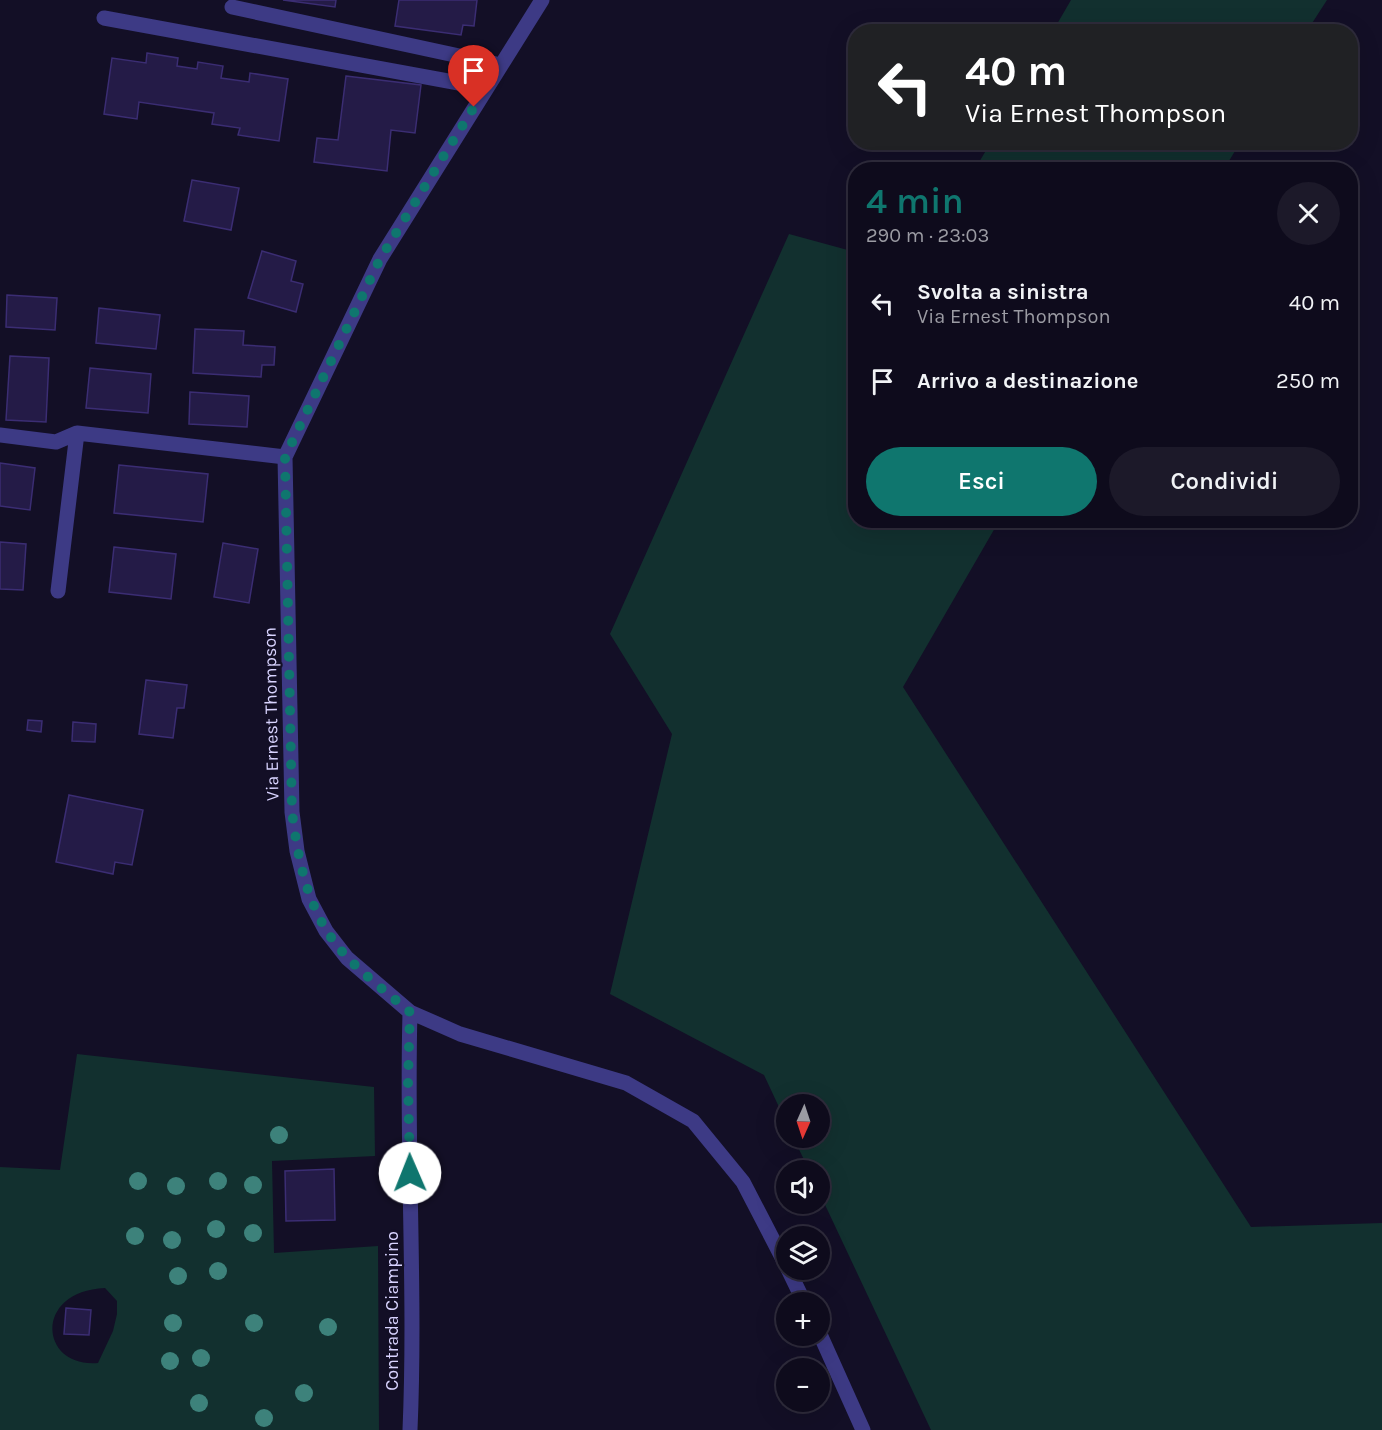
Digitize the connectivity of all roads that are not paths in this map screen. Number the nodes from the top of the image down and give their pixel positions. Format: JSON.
{"nodes":[{"id":1,"x":542,"y":0,"type":"edge"},
{"id":2,"x":232,"y":7,"type":"dead end"},
{"id":3,"x":104,"y":18,"type":"dead end"},
{"id":4,"x":501,"y":65,"type":"junction"},
{"id":5,"x":486,"y":88,"type":"junction"},
{"id":6,"x":77,"y":433,"type":"junction"},
{"id":7,"x":0,"y":435,"type":"edge"},
{"id":8,"x":285,"y":457,"type":"junction"},
{"id":9,"x":57,"y":591,"type":"dead end"},
{"id":10,"x":410,"y":1012,"type":"junction"},
{"id":11,"x":776,"y":1246,"type":"edge"},
{"id":12,"x":825,"y":1346,"type":"edge"},
{"id":13,"x":410,"y":1430,"type":"edge"},
{"id":14,"x":863,"y":1430,"type":"edge"}],
"edges":[{"from":1,"to":4,"type":"street","name":"Via Ernest Thompson"},
{"from":2,"to":4,"type":"street"},
{"from":3,"to":5,"type":"street"},
{"from":4,"to":5,"type":"street","name":"Via Ernest Thompson"},
{"from":5,"to":8,"type":"street","name":"Via Ernest Thompson"},
{"from":6,"to":7,"type":"street"},
{"from":6,"to":8,"type":"street"},
{"from":6,"to":9,"type":"street"},
{"from":8,"to":10,"type":"street","name":"Via Ernest Thompson"},
{"from":10,"to":11,"type":"street","name":"Via Ernest Thompson"},
{"from":10,"to":13,"type":"street","name":"Contrada Ciampino"},
{"from":12,"to":14,"type":"street"}]}
